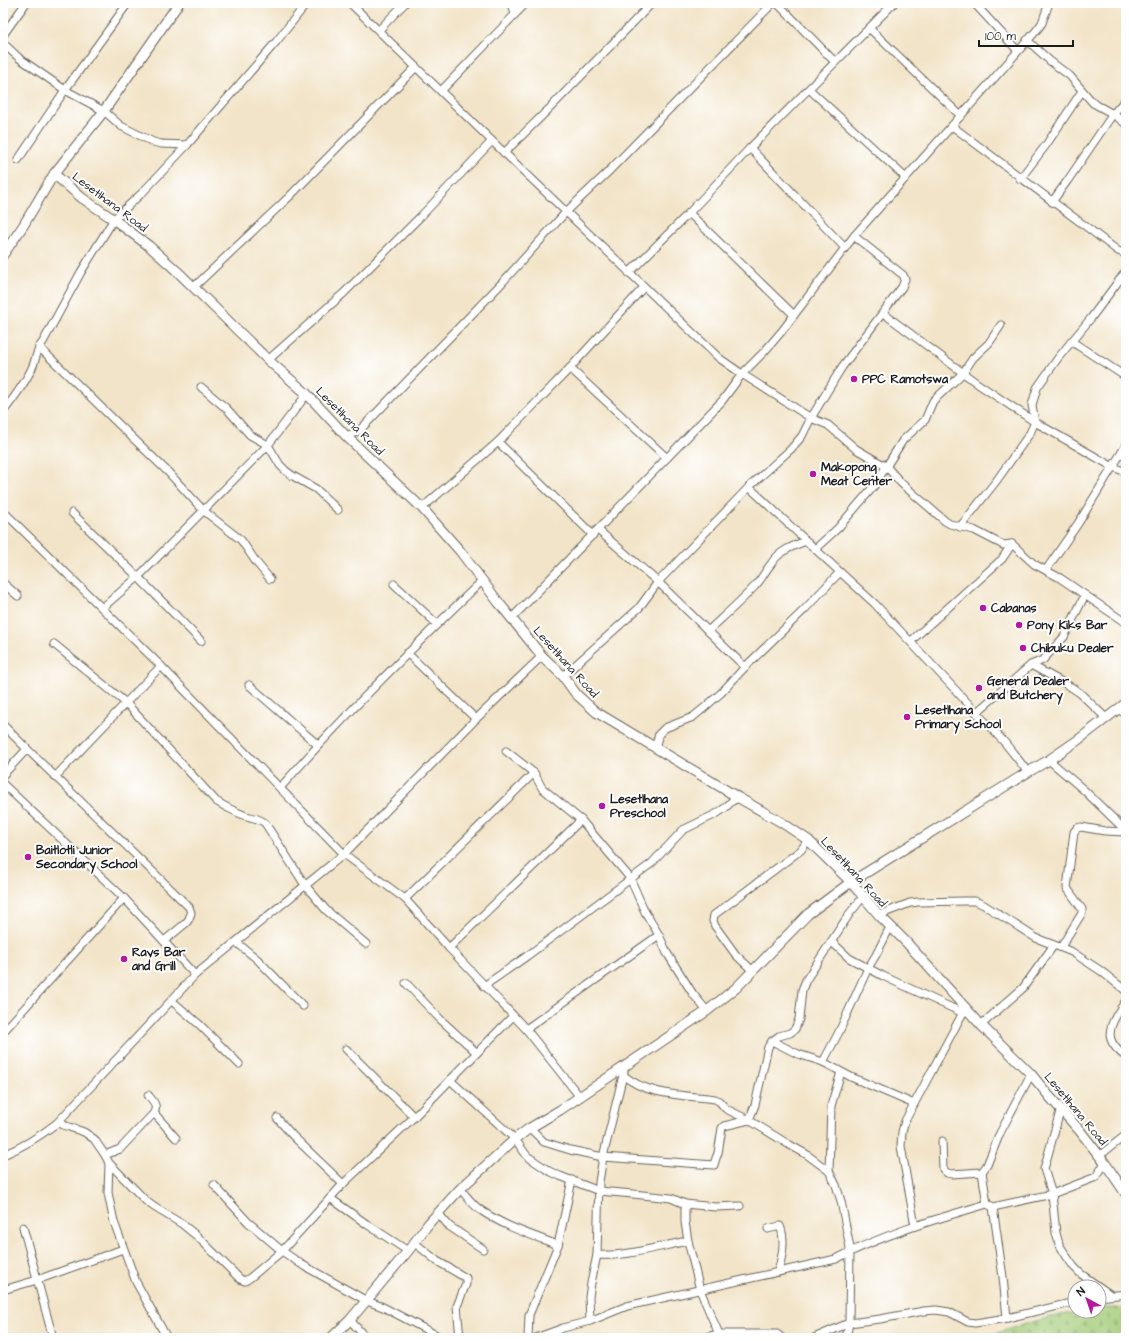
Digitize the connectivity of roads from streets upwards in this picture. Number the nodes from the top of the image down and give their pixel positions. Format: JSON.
{"nodes":[{"id":1,"x":26,"y":3,"type":"edge"},
{"id":2,"x":128,"y":3,"type":"edge"},
{"id":3,"x":179,"y":3,"type":"edge"},
{"id":4,"x":307,"y":3,"type":"edge"},
{"id":5,"x":350,"y":3,"type":"edge"},
{"id":6,"x":405,"y":3,"type":"edge"},
{"id":7,"x":512,"y":3,"type":"edge"},
{"id":8,"x":526,"y":3,"type":"edge"},
{"id":9,"x":652,"y":3,"type":"edge"},
{"id":10,"x":773,"y":3,"type":"edge"},
{"id":11,"x":777,"y":3,"type":"edge"},
{"id":12,"x":894,"y":3,"type":"edge"},
{"id":13,"x":974,"y":3,"type":"edge"},
{"id":14,"x":1049,"y":3,"type":"edge"},
{"id":15,"x":515,"y":14,"type":"junction"},
{"id":16,"x":870,"y":28,"type":"junction"},
{"id":17,"x":379,"y":30,"type":"junction"},
{"id":18,"x":3,"y":35,"type":"edge"},
{"id":19,"x":1028,"y":40,"type":"junction"},
{"id":20,"x":3,"y":43,"type":"edge"},
{"id":21,"x":1018,"y":50,"type":"junction"},
{"id":22,"x":835,"y":62,"type":"junction"},
{"id":23,"x":416,"y":67,"type":"junction"},
{"id":24,"x":809,"y":88,"type":"junction"},
{"id":25,"x":65,"y":90,"type":"junction"},
{"id":26,"x":441,"y":91,"type":"junction"},
{"id":27,"x":1082,"y":91,"type":"junction"},
{"id":28,"x":1126,"y":99,"type":"edge"},
{"id":29,"x":104,"y":111,"type":"junction"},
{"id":30,"x":1113,"y":114,"type":"junction"},
{"id":31,"x":961,"y":116,"type":"junction"},
{"id":32,"x":1126,"y":124,"type":"edge"},
{"id":33,"x":952,"y":126,"type":"junction"},
{"id":34,"x":492,"y":141,"type":"junction"},
{"id":35,"x":187,"y":145,"type":"junction"},
{"id":36,"x":750,"y":148,"type":"junction"},
{"id":37,"x":504,"y":153,"type":"junction"},
{"id":38,"x":18,"y":160,"type":"dead end"},
{"id":39,"x":54,"y":174,"type":"junction"},
{"id":40,"x":906,"y":178,"type":"junction"},
{"id":41,"x":1020,"y":179,"type":"junction"},
{"id":42,"x":1052,"y":202,"type":"junction"},
{"id":43,"x":566,"y":212,"type":"junction"},
{"id":44,"x":689,"y":213,"type":"junction"},
{"id":45,"x":114,"y":219,"type":"junction"},
{"id":46,"x":854,"y":236,"type":"junction"},
{"id":47,"x":845,"y":248,"type":"junction"},
{"id":48,"x":1126,"y":254,"type":"edge"},
{"id":49,"x":3,"y":255,"type":"edge"},
{"id":50,"x":1126,"y":271,"type":"edge"},
{"id":51,"x":629,"y":273,"type":"junction"},
{"id":52,"x":194,"y":287,"type":"junction"},
{"id":53,"x":644,"y":287,"type":"junction"},
{"id":54,"x":883,"y":313,"type":"junction"},
{"id":55,"x":794,"y":315,"type":"junction"},
{"id":56,"x":1001,"y":325,"type":"dead end"},
{"id":57,"x":1071,"y":342,"type":"junction"},
{"id":58,"x":39,"y":347,"type":"junction"},
{"id":59,"x":268,"y":360,"type":"junction"},
{"id":60,"x":570,"y":368,"type":"junction"},
{"id":61,"x":963,"y":373,"type":"junction"},
{"id":62,"x":742,"y":374,"type":"junction"},
{"id":63,"x":1126,"y":377,"type":"edge"},
{"id":64,"x":201,"y":387,"type":"dead end"},
{"id":65,"x":307,"y":394,"type":"junction"},
{"id":66,"x":4,"y":410,"type":"edge"},
{"id":67,"x":811,"y":418,"type":"junction"},
{"id":68,"x":1035,"y":422,"type":"junction"},
{"id":69,"x":346,"y":436,"type":"junction"},
{"id":70,"x":498,"y":442,"type":"junction"},
{"id":71,"x":1126,"y":445,"type":"edge"},
{"id":72,"x":268,"y":446,"type":"junction"},
{"id":73,"x":667,"y":458,"type":"junction"},
{"id":74,"x":887,"y":467,"type":"junction"},
{"id":75,"x":1113,"y":467,"type":"junction"},
{"id":76,"x":1126,"y":472,"type":"edge"},
{"id":77,"x":749,"y":487,"type":"junction"},
{"id":78,"x":422,"y":508,"type":"junction"},
{"id":79,"x":338,"y":510,"type":"dead end"},
{"id":80,"x":3,"y":511,"type":"edge"},
{"id":81,"x":204,"y":511,"type":"junction"},
{"id":82,"x":72,"y":513,"type":"dead end"},
{"id":83,"x":960,"y":527,"type":"junction"},
{"id":84,"x":596,"y":533,"type":"junction"},
{"id":85,"x":806,"y":541,"type":"junction"},
{"id":86,"x":1012,"y":544,"type":"junction"},
{"id":87,"x":815,"y":549,"type":"junction"},
{"id":88,"x":1046,"y":570,"type":"junction"},
{"id":89,"x":840,"y":572,"type":"junction"},
{"id":90,"x":138,"y":577,"type":"junction"},
{"id":91,"x":270,"y":579,"type":"dead end"},
{"id":92,"x":483,"y":580,"type":"junction"},
{"id":93,"x":658,"y":582,"type":"junction"},
{"id":94,"x":3,"y":583,"type":"edge"},
{"id":95,"x":394,"y":584,"type":"dead end"},
{"id":96,"x":1085,"y":595,"type":"junction"},
{"id":97,"x":18,"y":596,"type":"dead end"},
{"id":98,"x":102,"y":608,"type":"junction"},
{"id":99,"x":512,"y":618,"type":"junction"},
{"id":100,"x":1126,"y":623,"type":"edge"},
{"id":101,"x":438,"y":624,"type":"junction"},
{"id":102,"x":708,"y":631,"type":"junction"},
{"id":103,"x":201,"y":641,"type":"dead end"},
{"id":104,"x":911,"y":641,"type":"junction"},
{"id":105,"x":54,"y":644,"type":"dead end"},
{"id":106,"x":407,"y":653,"type":"junction"},
{"id":107,"x":542,"y":656,"type":"junction"},
{"id":108,"x":1031,"y":665,"type":"junction"},
{"id":109,"x":161,"y":666,"type":"junction"},
{"id":110,"x":745,"y":667,"type":"junction"},
{"id":111,"x":563,"y":676,"type":"junction"},
{"id":112,"x":249,"y":685,"type":"dead end"},
{"id":113,"x":126,"y":703,"type":"junction"},
{"id":114,"x":1126,"y":703,"type":"edge"},
{"id":115,"x":1118,"y":709,"type":"junction"},
{"id":116,"x":977,"y":712,"type":"junction"},
{"id":117,"x":1126,"y":714,"type":"edge"},
{"id":118,"x":476,"y":719,"type":"junction"},
{"id":119,"x":1107,"y":719,"type":"junction"},
{"id":120,"x":3,"y":725,"type":"edge"},
{"id":121,"x":318,"y":745,"type":"junction"},
{"id":122,"x":655,"y":748,"type":"junction"},
{"id":123,"x":27,"y":749,"type":"junction"},
{"id":124,"x":506,"y":751,"type":"dead end"},
{"id":125,"x":1049,"y":760,"type":"junction"},
{"id":126,"x":1028,"y":772,"type":"junction"},
{"id":127,"x":534,"y":773,"type":"junction"},
{"id":128,"x":3,"y":775,"type":"edge"},
{"id":129,"x":56,"y":776,"type":"junction"},
{"id":130,"x":3,"y":784,"type":"edge"},
{"id":131,"x":280,"y":788,"type":"junction"},
{"id":132,"x":739,"y":798,"type":"junction"},
{"id":133,"x":581,"y":820,"type":"junction"},
{"id":134,"x":1126,"y":831,"type":"edge"},
{"id":135,"x":808,"y":840,"type":"junction"},
{"id":136,"x":344,"y":854,"type":"junction"},
{"id":137,"x":630,"y":878,"type":"junction"},
{"id":138,"x":851,"y":882,"type":"junction"},
{"id":139,"x":305,"y":885,"type":"junction"},
{"id":140,"x":863,"y":897,"type":"junction"},
{"id":141,"x":124,"y":898,"type":"junction"},
{"id":142,"x":406,"y":899,"type":"junction"},
{"id":143,"x":878,"y":915,"type":"junction"},
{"id":144,"x":890,"y":927,"type":"junction"},
{"id":145,"x":659,"y":935,"type":"junction"},
{"id":146,"x":164,"y":941,"type":"junction"},
{"id":147,"x":236,"y":942,"type":"junction"},
{"id":148,"x":832,"y":942,"type":"junction"},
{"id":149,"x":366,"y":944,"type":"dead end"},
{"id":150,"x":1057,"y":946,"type":"junction"},
{"id":151,"x":449,"y":948,"type":"junction"},
{"id":152,"x":868,"y":968,"type":"junction"},
{"id":153,"x":753,"y":971,"type":"junction"},
{"id":154,"x":195,"y":975,"type":"junction"},
{"id":155,"x":406,"y":983,"type":"dead end"},
{"id":156,"x":484,"y":986,"type":"junction"},
{"id":157,"x":1126,"y":991,"type":"edge"},
{"id":158,"x":1126,"y":1000,"type":"edge"},
{"id":159,"x":172,"y":1001,"type":"junction"},
{"id":160,"x":303,"y":1006,"type":"dead end"},
{"id":161,"x":965,"y":1010,"type":"junction"},
{"id":162,"x":708,"y":1011,"type":"junction"},
{"id":163,"x":513,"y":1016,"type":"junction"},
{"id":164,"x":981,"y":1025,"type":"junction"},
{"id":165,"x":526,"y":1029,"type":"junction"},
{"id":166,"x":3,"y":1032,"type":"edge"},
{"id":167,"x":772,"y":1041,"type":"junction"},
{"id":168,"x":346,"y":1048,"type":"dead end"},
{"id":169,"x":476,"y":1052,"type":"junction"},
{"id":170,"x":1126,"y":1057,"type":"edge"},
{"id":171,"x":822,"y":1062,"type":"junction"},
{"id":172,"x":239,"y":1064,"type":"dead end"},
{"id":173,"x":626,"y":1065,"type":"junction"},
{"id":174,"x":841,"y":1072,"type":"junction"},
{"id":175,"x":1031,"y":1074,"type":"junction"},
{"id":176,"x":623,"y":1075,"type":"junction"},
{"id":177,"x":450,"y":1080,"type":"junction"},
{"id":178,"x":148,"y":1095,"type":"dead end"},
{"id":179,"x":580,"y":1097,"type":"junction"},
{"id":180,"x":914,"y":1104,"type":"junction"},
{"id":181,"x":1061,"y":1108,"type":"junction"},
{"id":182,"x":154,"y":1113,"type":"junction"},
{"id":183,"x":414,"y":1117,"type":"junction"},
{"id":184,"x":277,"y":1118,"type":"dead end"},
{"id":185,"x":749,"y":1120,"type":"junction"},
{"id":186,"x":57,"y":1123,"type":"junction"},
{"id":187,"x":530,"y":1128,"type":"junction"},
{"id":188,"x":1126,"y":1135,"type":"edge"},
{"id":189,"x":176,"y":1138,"type":"dead end"},
{"id":190,"x":515,"y":1140,"type":"junction"},
{"id":191,"x":942,"y":1141,"type":"dead end"},
{"id":192,"x":3,"y":1155,"type":"edge"},
{"id":193,"x":106,"y":1155,"type":"junction"},
{"id":194,"x":603,"y":1157,"type":"junction"},
{"id":195,"x":1102,"y":1159,"type":"junction"},
{"id":196,"x":109,"y":1163,"type":"junction"},
{"id":197,"x":829,"y":1171,"type":"junction"},
{"id":198,"x":982,"y":1172,"type":"junction"},
{"id":199,"x":572,"y":1180,"type":"junction"},
{"id":200,"x":343,"y":1184,"type":"junction"},
{"id":201,"x":214,"y":1185,"type":"dead end"},
{"id":202,"x":460,"y":1189,"type":"junction"},
{"id":203,"x":599,"y":1191,"type":"junction"},
{"id":204,"x":1052,"y":1194,"type":"junction"},
{"id":205,"x":1126,"y":1194,"type":"edge"},
{"id":206,"x":330,"y":1198,"type":"junction"},
{"id":207,"x":685,"y":1204,"type":"junction"},
{"id":208,"x":740,"y":1206,"type":"dead end"},
{"id":209,"x":990,"y":1206,"type":"junction"},
{"id":210,"x":438,"y":1213,"type":"junction"},
{"id":211,"x":915,"y":1226,"type":"junction"},
{"id":212,"x":23,"y":1227,"type":"dead end"},
{"id":213,"x":768,"y":1229,"type":"dead end"},
{"id":214,"x":688,"y":1241,"type":"junction"},
{"id":215,"x":415,"y":1243,"type":"junction"},
{"id":216,"x":558,"y":1245,"type":"junction"},
{"id":217,"x":123,"y":1249,"type":"junction"},
{"id":218,"x":483,"y":1249,"type":"dead end"},
{"id":219,"x":282,"y":1251,"type":"junction"},
{"id":220,"x":408,"y":1251,"type":"junction"},
{"id":221,"x":849,"y":1252,"type":"junction"},
{"id":222,"x":597,"y":1255,"type":"junction"},
{"id":223,"x":778,"y":1272,"type":"junction"},
{"id":224,"x":37,"y":1280,"type":"junction"},
{"id":225,"x":3,"y":1290,"type":"edge"},
{"id":226,"x":700,"y":1290,"type":"junction"},
{"id":227,"x":1126,"y":1294,"type":"edge"},
{"id":228,"x":1111,"y":1295,"type":"junction"},
{"id":229,"x":1107,"y":1296,"type":"edge"},
{"id":230,"x":367,"y":1301,"type":"junction"},
{"id":231,"x":1067,"y":1304,"type":"edge"},
{"id":232,"x":1006,"y":1318,"type":"junction"},
{"id":233,"x":350,"y":1320,"type":"junction"},
{"id":234,"x":590,"y":1321,"type":"junction"},
{"id":235,"x":849,"y":1323,"type":"junction"},
{"id":236,"x":719,"y":1334,"type":"junction"},
{"id":237,"x":53,"y":1338,"type":"edge"},
{"id":238,"x":167,"y":1338,"type":"edge"},
{"id":239,"x":330,"y":1338,"type":"edge"},
{"id":240,"x":366,"y":1338,"type":"edge"},
{"id":241,"x":442,"y":1338,"type":"edge"},
{"id":242,"x":460,"y":1338,"type":"edge"},
{"id":243,"x":528,"y":1338,"type":"edge"},
{"id":244,"x":536,"y":1338,"type":"edge"},
{"id":245,"x":702,"y":1338,"type":"edge"},
{"id":246,"x":782,"y":1338,"type":"edge"},
{"id":247,"x":814,"y":1338,"type":"edge"},
{"id":248,"x":846,"y":1338,"type":"edge"}],
"edges":[{"from":1,"to":18,"type":"street"},
{"from":2,"to":25,"type":"street"},
{"from":3,"to":29,"type":"street"},
{"from":4,"to":35,"type":"street"},
{"from":5,"to":17,"type":"street"},
{"from":6,"to":17,"type":"street"},
{"from":7,"to":15,"type":"street"},
{"from":8,"to":15,"type":"street"},
{"from":9,"to":37,"type":"street"},
{"from":10,"to":43,"type":"street"},
{"from":11,"to":22,"type":"street"},
{"from":12,"to":16,"type":"street"},
{"from":13,"to":21,"type":"street"},
{"from":14,"to":19,"type":"street"},
{"from":15,"to":26,"type":"street"},
{"from":16,"to":22,"type":"street"},
{"from":16,"to":31,"type":"street"},
{"from":17,"to":23,"type":"street"},
{"from":19,"to":21,"type":"street"},
{"from":19,"to":27,"type":"street"},
{"from":20,"to":25,"type":"street"},
{"from":21,"to":31,"type":"street"},
{"from":22,"to":24,"type":"street"},
{"from":23,"to":26,"type":"street"},
{"from":23,"to":52,"type":"street"},
{"from":24,"to":36,"type":"street"},
{"from":24,"to":40,"type":"street"},
{"from":25,"to":29,"type":"street"},
{"from":25,"to":38,"type":"street"},
{"from":26,"to":34,"type":"street"},
{"from":27,"to":30,"type":"street"},
{"from":27,"to":41,"type":"street"},
{"from":28,"to":30,"type":"street"},
{"from":29,"to":35,"type":"street"},
{"from":29,"to":39,"type":"street"},
{"from":30,"to":32,"type":"street"},
{"from":30,"to":42,"type":"street"},
{"from":31,"to":33,"type":"street"},
{"from":33,"to":40,"type":"street"},
{"from":33,"to":41,"type":"street"},
{"from":34,"to":37,"type":"street"},
{"from":34,"to":59,"type":"street"},
{"from":35,"to":45,"type":"street"},
{"from":36,"to":44,"type":"street"},
{"from":36,"to":47,"type":"street"},
{"from":37,"to":43,"type":"street"},
{"from":39,"to":45,"type":"street","name":"Lesetlhana Road"},
{"from":39,"to":49,"type":"street"},
{"from":40,"to":46,"type":"street"},
{"from":41,"to":42,"type":"street"},
{"from":42,"to":48,"type":"street"},
{"from":43,"to":51,"type":"street"},
{"from":43,"to":69,"type":"street"},
{"from":44,"to":51,"type":"street"},
{"from":44,"to":55,"type":"street"},
{"from":45,"to":52,"type":"street","name":"Lesetlhana Road"},
{"from":45,"to":58,"type":"street"},
{"from":46,"to":47,"type":"street"},
{"from":46,"to":54,"type":"street"},
{"from":47,"to":55,"type":"street"},
{"from":50,"to":57,"type":"street"},
{"from":51,"to":53,"type":"street"},
{"from":52,"to":59,"type":"street","name":"Lesetlhana Road"},
{"from":53,"to":60,"type":"street"},
{"from":53,"to":62,"type":"street"},
{"from":54,"to":61,"type":"street"},
{"from":54,"to":67,"type":"street"},
{"from":55,"to":62,"type":"street"},
{"from":56,"to":61,"type":"street"},
{"from":57,"to":63,"type":"street"},
{"from":57,"to":68,"type":"street"},
{"from":58,"to":66,"type":"street"},
{"from":58,"to":81,"type":"street"},
{"from":59,"to":65,"type":"street","name":"Lesetlhana Road"},
{"from":60,"to":70,"type":"street"},
{"from":60,"to":73,"type":"street"},
{"from":61,"to":68,"type":"street"},
{"from":61,"to":74,"type":"street"},
{"from":62,"to":67,"type":"street"},
{"from":62,"to":73,"type":"street"},
{"from":64,"to":72,"type":"street"},
{"from":65,"to":69,"type":"street","name":"Lesetlhana Road"},
{"from":65,"to":72,"type":"street"},
{"from":67,"to":74,"type":"street"},
{"from":67,"to":77,"type":"street"},
{"from":68,"to":75,"type":"street"},
{"from":68,"to":83,"type":"street"},
{"from":69,"to":78,"type":"street","name":"Lesetlhana Road"},
{"from":70,"to":78,"type":"street"},
{"from":70,"to":84,"type":"street"},
{"from":71,"to":75,"type":"street"},
{"from":72,"to":79,"type":"street"},
{"from":72,"to":81,"type":"street"},
{"from":73,"to":84,"type":"street"},
{"from":74,"to":83,"type":"street"},
{"from":74,"to":87,"type":"street"},
{"from":75,"to":76,"type":"street"},
{"from":75,"to":88,"type":"street"},
{"from":77,"to":85,"type":"street"},
{"from":77,"to":93,"type":"street"},
{"from":78,"to":92,"type":"street","name":"Lesetlhana Road"},
{"from":80,"to":98,"type":"street"},
{"from":81,"to":90,"type":"street"},
{"from":81,"to":91,"type":"street"},
{"from":82,"to":90,"type":"street"},
{"from":83,"to":86,"type":"street"},
{"from":84,"to":93,"type":"street"},
{"from":84,"to":99,"type":"street"},
{"from":85,"to":87,"type":"street"},
{"from":85,"to":102,"type":"street"},
{"from":86,"to":88,"type":"street"},
{"from":86,"to":104,"type":"street"},
{"from":87,"to":89,"type":"street"},
{"from":88,"to":96,"type":"street"},
{"from":89,"to":104,"type":"street"},
{"from":89,"to":110,"type":"street"},
{"from":90,"to":98,"type":"street"},
{"from":90,"to":103,"type":"street"},
{"from":92,"to":99,"type":"street","name":"Lesetlhana Road"},
{"from":92,"to":101,"type":"street"},
{"from":93,"to":102,"type":"street"},
{"from":93,"to":111,"type":"street"},
{"from":94,"to":97,"type":"street"},
{"from":95,"to":101,"type":"street"},
{"from":96,"to":100,"type":"street"},
{"from":96,"to":108,"type":"street"},
{"from":98,"to":109,"type":"street"},
{"from":99,"to":107,"type":"street","name":"Lesetlhana Road"},
{"from":101,"to":106,"type":"street"},
{"from":102,"to":110,"type":"street"},
{"from":104,"to":116,"type":"street"},
{"from":105,"to":113,"type":"street"},
{"from":106,"to":118,"type":"street"},
{"from":106,"to":121,"type":"street"},
{"from":107,"to":111,"type":"street","name":"Lesetlhana Road"},
{"from":107,"to":118,"type":"street"},
{"from":108,"to":116,"type":"street"},
{"from":108,"to":119,"type":"street"},
{"from":109,"to":113,"type":"street"},
{"from":109,"to":131,"type":"street"},
{"from":110,"to":122,"type":"street"},
{"from":111,"to":122,"type":"street","name":"Lesetlhana Road"},
{"from":112,"to":121,"type":"street"},
{"from":113,"to":129,"type":"street"},
{"from":113,"to":139,"type":"street"},
{"from":114,"to":115,"type":"street"},
{"from":115,"to":117,"type":"street"},
{"from":115,"to":119,"type":"street"},
{"from":116,"to":126,"type":"street"},
{"from":118,"to":136,"type":"street"},
{"from":119,"to":125,"type":"street"},
{"from":120,"to":123,"type":"street"},
{"from":121,"to":131,"type":"street"},
{"from":122,"to":132,"type":"street","name":"Lesetlhana Road"},
{"from":123,"to":128,"type":"street"},
{"from":123,"to":129,"type":"street"},
{"from":124,"to":127,"type":"street"},
{"from":125,"to":126,"type":"street"},
{"from":125,"to":134,"type":"street"},
{"from":126,"to":138,"type":"street"},
{"from":127,"to":133,"type":"street"},
{"from":127,"to":142,"type":"street"},
{"from":129,"to":146,"type":"street"},
{"from":130,"to":141,"type":"street"},
{"from":131,"to":136,"type":"street"},
{"from":132,"to":135,"type":"street","name":"Lesetlhana Road"},
{"from":132,"to":137,"type":"street"},
{"from":133,"to":137,"type":"street"},
{"from":133,"to":151,"type":"street"},
{"from":134,"to":150,"type":"street"},
{"from":135,"to":138,"type":"street","name":"Lesetlhana Road"},
{"from":135,"to":153,"type":"street"},
{"from":136,"to":139,"type":"street"},
{"from":136,"to":142,"type":"street"},
{"from":137,"to":145,"type":"street"},
{"from":137,"to":156,"type":"street"},
{"from":138,"to":140,"type":"street","name":"Lesetlhana Road"},
{"from":138,"to":153,"type":"street"},
{"from":139,"to":147,"type":"street"},
{"from":139,"to":149,"type":"street"},
{"from":140,"to":143,"type":"street","name":"Lesetlhana Road"},
{"from":140,"to":148,"type":"street"},
{"from":141,"to":146,"type":"street"},
{"from":141,"to":166,"type":"street"},
{"from":142,"to":151,"type":"street"},
{"from":143,"to":144,"type":"street","name":"Lesetlhana Road"},
{"from":143,"to":150,"type":"street"},
{"from":144,"to":152,"type":"street"},
{"from":144,"to":161,"type":"street","name":"Lesetlhana Road"},
{"from":145,"to":162,"type":"street"},
{"from":145,"to":165,"type":"street"},
{"from":146,"to":154,"type":"street"},
{"from":147,"to":154,"type":"street"},
{"from":147,"to":160,"type":"street"},
{"from":148,"to":152,"type":"street"},
{"from":148,"to":167,"type":"street"},
{"from":150,"to":157,"type":"street"},
{"from":150,"to":164,"type":"street"},
{"from":151,"to":156,"type":"street"},
{"from":152,"to":161,"type":"street"},
{"from":152,"to":171,"type":"street"},
{"from":153,"to":162,"type":"street"},
{"from":154,"to":159,"type":"street"},
{"from":155,"to":169,"type":"street"},
{"from":156,"to":163,"type":"street"},
{"from":158,"to":170,"type":"street"},
{"from":159,"to":172,"type":"street"},
{"from":159,"to":186,"type":"street"},
{"from":161,"to":164,"type":"street","name":"Lesetlhana Road"},
{"from":161,"to":180,"type":"street"},
{"from":162,"to":173,"type":"street"},
{"from":163,"to":165,"type":"street"},
{"from":163,"to":169,"type":"street"},
{"from":164,"to":175,"type":"street","name":"Lesetlhana Road"},
{"from":165,"to":179,"type":"street"},
{"from":167,"to":171,"type":"street"},
{"from":167,"to":185,"type":"street"},
{"from":168,"to":183,"type":"street"},
{"from":169,"to":177,"type":"street"},
{"from":171,"to":174,"type":"street"},
{"from":173,"to":176,"type":"street"},
{"from":173,"to":179,"type":"street"},
{"from":174,"to":180,"type":"street"},
{"from":174,"to":197,"type":"street"},
{"from":175,"to":181,"type":"street","name":"Lesetlhana Road"},
{"from":175,"to":198,"type":"street"},
{"from":176,"to":185,"type":"street"},
{"from":176,"to":194,"type":"street"},
{"from":177,"to":183,"type":"street"},
{"from":177,"to":190,"type":"street"},
{"from":178,"to":182,"type":"street"},
{"from":179,"to":187,"type":"street"},
{"from":180,"to":211,"type":"street"},
{"from":181,"to":195,"type":"street","name":"Lesetlhana Road"},
{"from":181,"to":204,"type":"street"},
{"from":182,"to":189,"type":"street"},
{"from":182,"to":193,"type":"street"},
{"from":183,"to":200,"type":"street"},
{"from":184,"to":200,"type":"street"},
{"from":185,"to":194,"type":"street"},
{"from":185,"to":197,"type":"street"},
{"from":186,"to":192,"type":"street"},
{"from":186,"to":193,"type":"street"},
{"from":187,"to":190,"type":"street"},
{"from":187,"to":194,"type":"street"},
{"from":188,"to":195,"type":"street"},
{"from":190,"to":199,"type":"street"},
{"from":190,"to":202,"type":"street"},
{"from":191,"to":198,"type":"street"},
{"from":193,"to":196,"type":"street"},
{"from":194,"to":203,"type":"street"},
{"from":195,"to":204,"type":"street"},
{"from":195,"to":205,"type":"street","name":"Lesetlhana Road"},
{"from":196,"to":217,"type":"street"},
{"from":196,"to":219,"type":"street"},
{"from":197,"to":221,"type":"street"},
{"from":198,"to":209,"type":"street"},
{"from":199,"to":203,"type":"street"},
{"from":199,"to":216,"type":"street"},
{"from":200,"to":206,"type":"street"},
{"from":201,"to":219,"type":"street"},
{"from":202,"to":210,"type":"street"},
{"from":202,"to":216,"type":"street"},
{"from":203,"to":207,"type":"street"},
{"from":203,"to":222,"type":"street"},
{"from":204,"to":209,"type":"street"},
{"from":204,"to":228,"type":"street"},
{"from":206,"to":219,"type":"street"},
{"from":206,"to":220,"type":"street"},
{"from":207,"to":208,"type":"street"},
{"from":207,"to":214,"type":"street"},
{"from":209,"to":211,"type":"street"},
{"from":209,"to":232,"type":"street"},
{"from":210,"to":215,"type":"street"},
{"from":210,"to":218,"type":"street"},
{"from":211,"to":221,"type":"street"},
{"from":212,"to":224,"type":"street"},
{"from":213,"to":223,"type":"street"},
{"from":214,"to":222,"type":"street"},
{"from":214,"to":226,"type":"street"},
{"from":215,"to":220,"type":"street"},
{"from":215,"to":242,"type":"street"},
{"from":216,"to":243,"type":"street"},
{"from":217,"to":224,"type":"street"},
{"from":217,"to":238,"type":"street"},
{"from":219,"to":230,"type":"street"},
{"from":220,"to":230,"type":"street"},
{"from":221,"to":223,"type":"street"},
{"from":221,"to":235,"type":"street"},
{"from":222,"to":234,"type":"street"},
{"from":223,"to":226,"type":"street"},
{"from":224,"to":225,"type":"street"},
{"from":224,"to":237,"type":"street"},
{"from":226,"to":234,"type":"street"},
{"from":226,"to":236,"type":"street"},
{"from":227,"to":228,"type":"street"},
{"from":228,"to":229,"type":"street"},
{"from":230,"to":233,"type":"street"},
{"from":230,"to":241,"type":"street"},
{"from":231,"to":232,"type":"street"},
{"from":232,"to":235,"type":"street"},
{"from":233,"to":239,"type":"street"},
{"from":233,"to":240,"type":"street"},
{"from":234,"to":244,"type":"street"},
{"from":235,"to":247,"type":"street"},
{"from":235,"to":248,"type":"street"},
{"from":236,"to":245,"type":"street"},
{"from":236,"to":246,"type":"street"}]}
